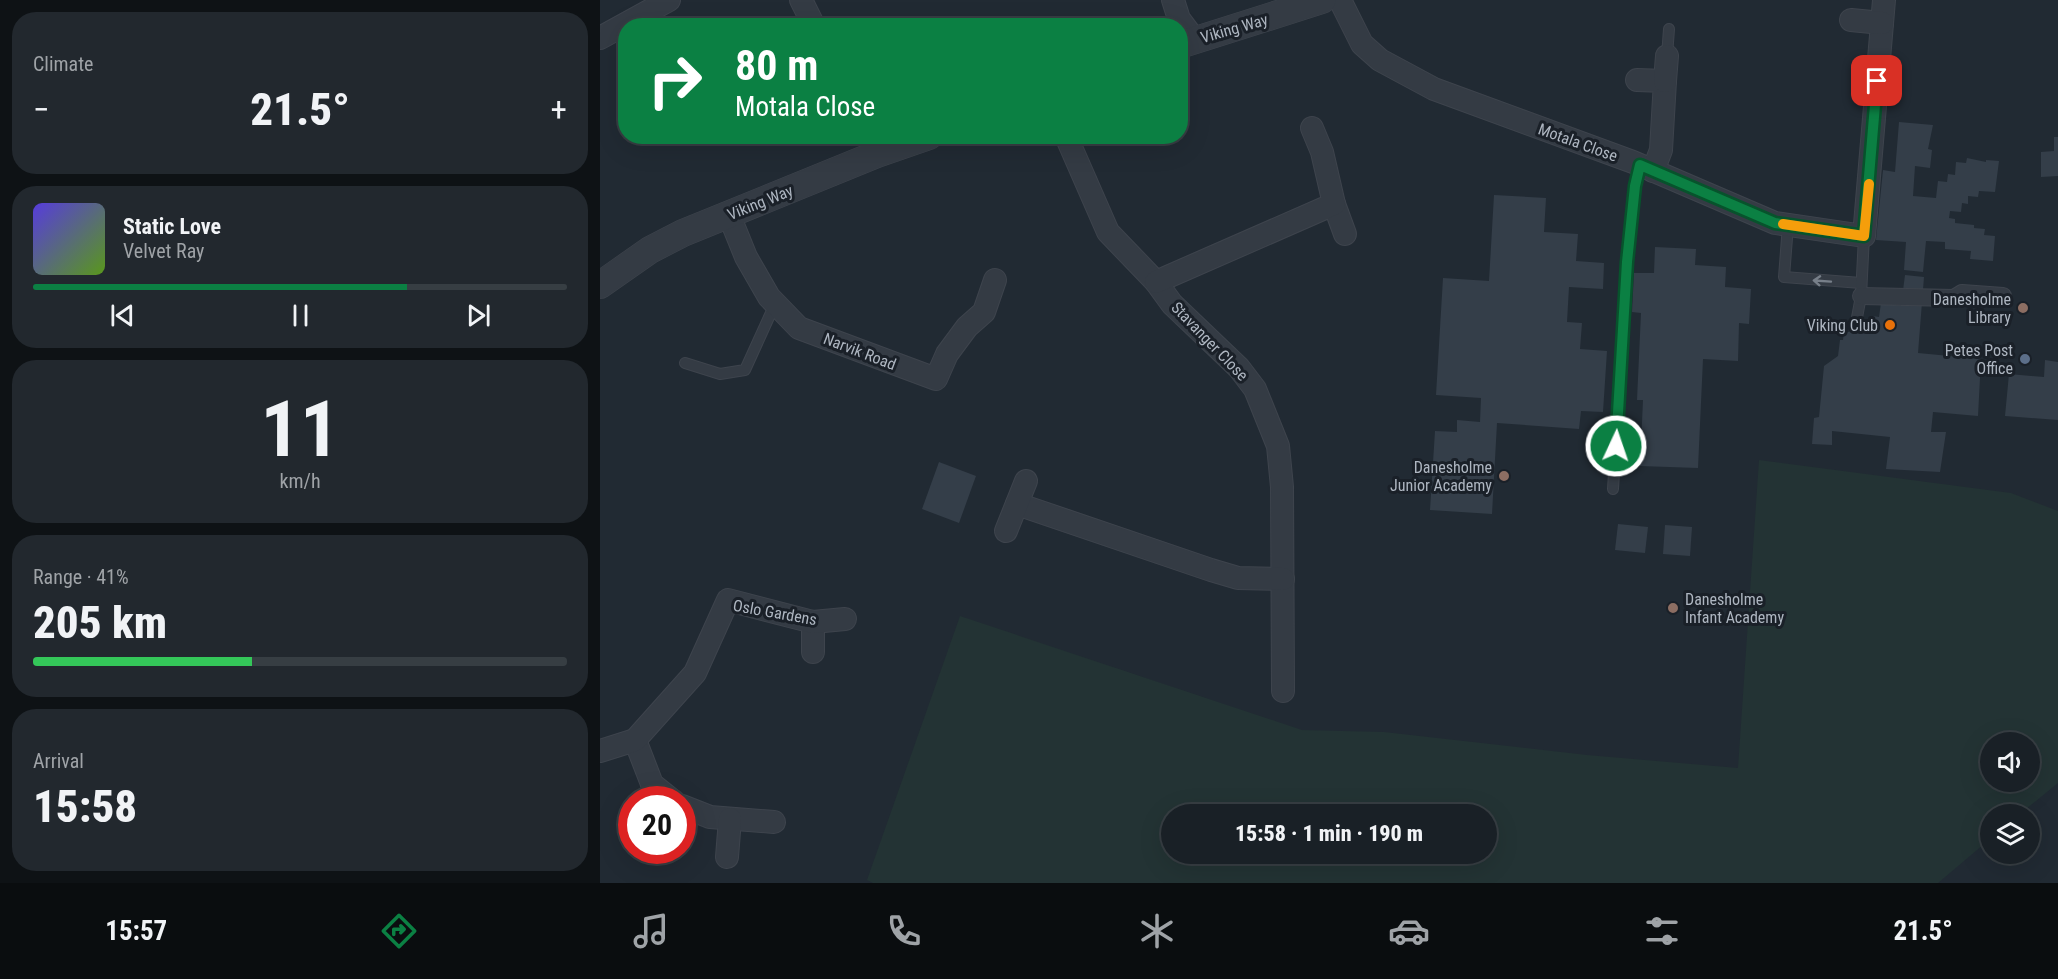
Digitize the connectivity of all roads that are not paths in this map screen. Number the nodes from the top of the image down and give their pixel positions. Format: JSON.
{"nodes":[{"id":1,"x":669,"y":0,"type":"edge"},
{"id":2,"x":801,"y":0,"type":"edge"},
{"id":3,"x":1173,"y":0,"type":"edge"},
{"id":4,"x":1322,"y":0,"type":"edge"},
{"id":5,"x":1340,"y":0,"type":"edge"},
{"id":6,"x":1884,"y":0,"type":"edge"},
{"id":7,"x":636,"y":18,"type":"edge"},
{"id":8,"x":810,"y":18,"type":"edge"},
{"id":9,"x":1179,"y":18,"type":"edge"},
{"id":10,"x":1851,"y":20,"type":"dead end"},
{"id":11,"x":1882,"y":23,"type":"junction"},
{"id":12,"x":618,"y":28,"type":"edge"},
{"id":13,"x":1669,"y":29,"type":"dead end"},
{"id":14,"x":600,"y":38,"type":"edge"},
{"id":15,"x":1188,"y":42,"type":"edge"},
{"id":16,"x":1667,"y":56,"type":"joint"},
{"id":17,"x":1637,"y":80,"type":"dead end"},
{"id":18,"x":1665,"y":81,"type":"junction"},
{"id":19,"x":1312,"y":128,"type":"dead end"},
{"id":20,"x":1070,"y":144,"type":"edge"},
{"id":21,"x":873,"y":145,"type":"edge"},
{"id":22,"x":1647,"y":168,"type":"junction"},
{"id":23,"x":1334,"y":204,"type":"junction"},
{"id":24,"x":729,"y":215,"type":"junction"},
{"id":25,"x":1788,"y":225,"type":"junction"},
{"id":26,"x":1345,"y":234,"type":"dead end"},
{"id":27,"x":1864,"y":236,"type":"junction"},
{"id":28,"x":995,"y":280,"type":"dead end"},
{"id":29,"x":1156,"y":282,"type":"junction"},
{"id":30,"x":600,"y":285,"type":"edge"},
{"id":31,"x":1861,"y":289,"type":"junction"},
{"id":32,"x":2003,"y":296,"type":"dead end"},
{"id":33,"x":776,"y":304,"type":"junction"},
{"id":34,"x":1856,"y":323,"type":"dead end"},
{"id":35,"x":685,"y":363,"type":"dead end"},
{"id":36,"x":1026,"y":481,"type":"dead end"},
{"id":37,"x":1613,"y":489,"type":"dead end"},
{"id":38,"x":1017,"y":504,"type":"junction"},
{"id":39,"x":1006,"y":531,"type":"dead end"},
{"id":40,"x":1283,"y":579,"type":"junction"},
{"id":41,"x":845,"y":619,"type":"dead end"},
{"id":42,"x":813,"y":622,"type":"junction"},
{"id":43,"x":813,"y":652,"type":"dead end"},
{"id":44,"x":1284,"y":691,"type":"dead end"},
{"id":45,"x":635,"y":740,"type":"junction"},
{"id":46,"x":600,"y":751,"type":"edge"},
{"id":47,"x":654,"y":786,"type":"edge"},
{"id":48,"x":696,"y":812,"type":"edge"},
{"id":49,"x":730,"y":819,"type":"junction"},
{"id":50,"x":774,"y":822,"type":"dead end"},
{"id":51,"x":727,"y":857,"type":"dead end"}],
"edges":[{"from":1,"to":7,"type":"street"},
{"from":2,"to":8,"type":"street"},
{"from":3,"to":9,"type":"street"},
{"from":4,"to":15,"type":"street","name":"Viking Way"},
{"from":5,"to":22,"type":"street","name":"Motala Close"},
{"from":6,"to":11,"type":"street"},
{"from":10,"to":11,"type":"street"},
{"from":11,"to":27,"type":"street"},
{"from":12,"to":14,"type":"street"},
{"from":13,"to":16,"type":"lane"},
{"from":16,"to":18,"type":"street"},
{"from":17,"to":18,"type":"street"},
{"from":18,"to":22,"type":"street"},
{"from":19,"to":23,"type":"street"},
{"from":20,"to":29,"type":"street","name":"Stavanger Close"},
{"from":21,"to":24,"type":"street","name":"Viking Way"},
{"from":22,"to":25,"type":"street","name":"Motala Close"},
{"from":22,"to":37,"type":"lane"},
{"from":23,"to":26,"type":"street"},
{"from":23,"to":29,"type":"street","name":"Stavanger Close"},
{"from":24,"to":30,"type":"street","name":"Viking Way"},
{"from":24,"to":33,"type":"street","name":"Narvik Road"},
{"from":25,"to":27,"type":"street","name":"Motala Close"},
{"from":31,"to":25,"type":"lane","one_way":true},
{"from":27,"to":31,"type":"lane"},
{"from":28,"to":33,"type":"street","name":"Narvik Road"},
{"from":29,"to":40,"type":"street","name":"Stavanger Close"},
{"from":31,"to":32,"type":"street"},
{"from":31,"to":34,"type":"lane"},
{"from":33,"to":35,"type":"lane"},
{"from":36,"to":38,"type":"street"},
{"from":38,"to":39,"type":"street"},
{"from":38,"to":40,"type":"street"},
{"from":40,"to":44,"type":"street","name":"Stavanger Close"},
{"from":41,"to":42,"type":"street","name":"Oslo Gardens"},
{"from":42,"to":43,"type":"street"},
{"from":42,"to":45,"type":"street","name":"Oslo Gardens"},
{"from":45,"to":46,"type":"street"},
{"from":45,"to":47,"type":"street"},
{"from":48,"to":49,"type":"street"},
{"from":49,"to":50,"type":"street"},
{"from":49,"to":51,"type":"street"}]}
